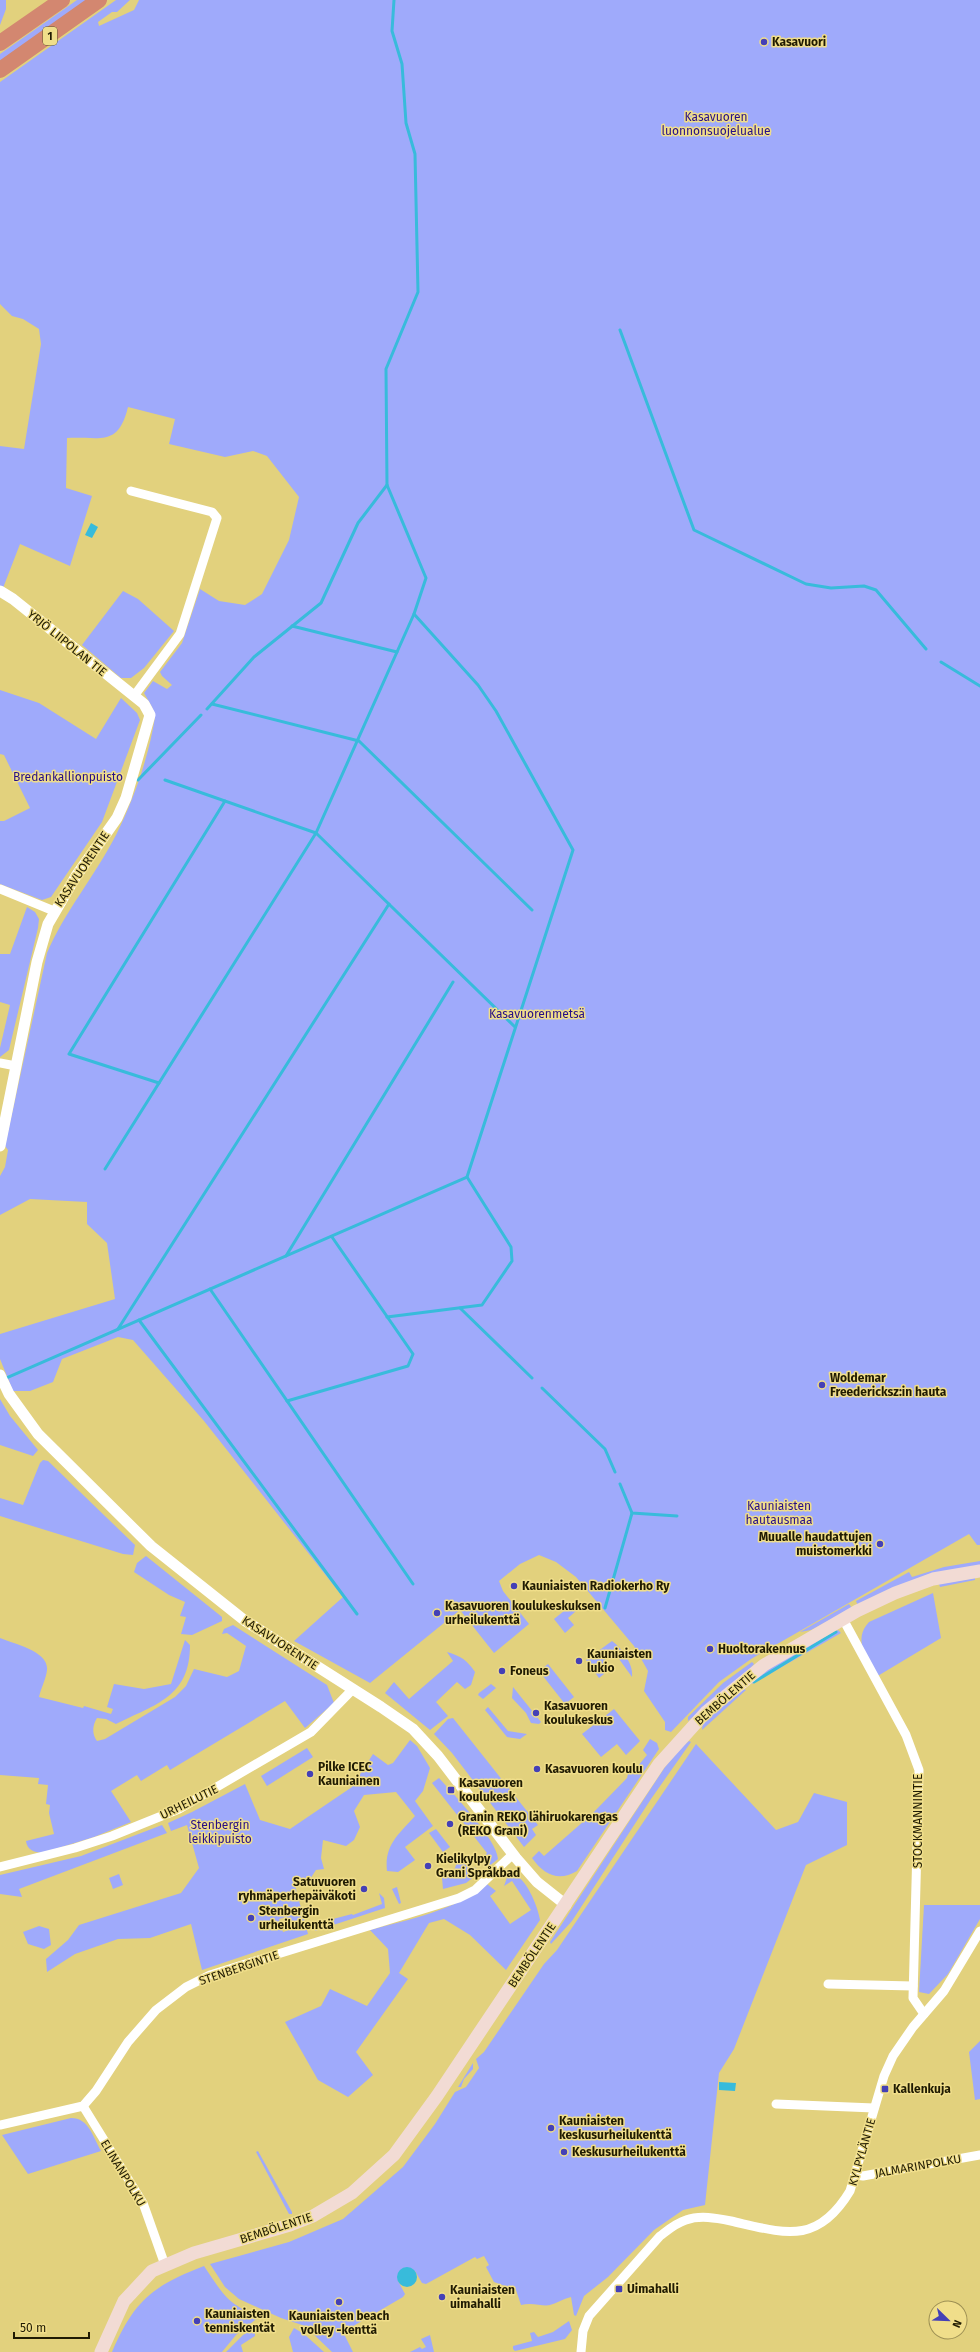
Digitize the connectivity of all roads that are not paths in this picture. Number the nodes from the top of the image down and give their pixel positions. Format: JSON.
{"nodes":[{"id":1,"x":62,"y":0,"type":"edge"},
{"id":2,"x":98,"y":0,"type":"edge"},
{"id":3,"x":0,"y":43,"type":"edge"},
{"id":4,"x":0,"y":70,"type":"edge"},
{"id":5,"x":131,"y":491,"type":"dead end"},
{"id":6,"x":0,"y":591,"type":"edge"},
{"id":7,"x":134,"y":696,"type":"junction"},
{"id":8,"x":0,"y":889,"type":"edge"},
{"id":9,"x":54,"y":911,"type":"junction"},
{"id":10,"x":0,"y":1063,"type":"edge"},
{"id":11,"x":16,"y":1066,"type":"junction"},
{"id":12,"x":0,"y":1146,"type":"edge"},
{"id":13,"x":0,"y":1375,"type":"edge"},
{"id":14,"x":980,"y":1571,"type":"edge"},
{"id":15,"x":843,"y":1619,"type":"junction"},
{"id":16,"x":353,"y":1689,"type":"junction"},
{"id":17,"x":513,"y":1854,"type":"junction"},
{"id":18,"x":0,"y":1867,"type":"edge"},
{"id":19,"x":566,"y":1905,"type":"junction"},
{"id":20,"x":980,"y":1931,"type":"edge"},
{"id":21,"x":828,"y":1984,"type":"dead end"},
{"id":22,"x":913,"y":1986,"type":"junction"},
{"id":23,"x":924,"y":2014,"type":"junction"},
{"id":24,"x":776,"y":2104,"type":"dead end"},
{"id":25,"x":83,"y":2106,"type":"junction"},
{"id":26,"x":874,"y":2108,"type":"junction"},
{"id":27,"x":0,"y":2125,"type":"edge"},
{"id":28,"x":980,"y":2155,"type":"edge"},
{"id":29,"x":856,"y":2175,"type":"junction"},
{"id":30,"x":165,"y":2265,"type":"junction"},
{"id":31,"x":101,"y":2352,"type":"edge"},
{"id":32,"x":581,"y":2352,"type":"edge"}],
"edges":[{"from":1,"to":3,"type":"highway","number":"1"},
{"from":2,"to":4,"type":"highway","number":"1"},
{"from":5,"to":7,"type":"street"},
{"from":6,"to":7,"type":"street","name":"YRJÖ LIIPOLAN TIE"},
{"from":7,"to":9,"type":"street","name":"KASAVUORENTIE"},
{"from":8,"to":9,"type":"street"},
{"from":9,"to":11,"type":"street","name":"KASAVUORENTIE"},
{"from":10,"to":11,"type":"street"},
{"from":11,"to":12,"type":"street","name":"KASAVUORENTIE"},
{"from":13,"to":16,"type":"street","name":"KASAVUORENTIE"},
{"from":14,"to":15,"type":"main road","name":"BEMBÖLENTIE"},
{"from":15,"to":19,"type":"main road","name":"BEMBÖLENTIE"},
{"from":15,"to":22,"type":"street","name":"STOCKMANNINTIE"},
{"from":16,"to":17,"type":"street","name":"KASAVUORENTIE"},
{"from":16,"to":18,"type":"street","name":"URHEILUTIE"},
{"from":17,"to":19,"type":"street","name":"KASAVUORENTIE"},
{"from":17,"to":25,"type":"street","name":"STENBERGINTIE"},
{"from":19,"to":30,"type":"main road","name":"BEMBÖLENTIE"},
{"from":20,"to":23,"type":"street","name":"KYLPYLÄNTIE"},
{"from":21,"to":22,"type":"street"},
{"from":22,"to":23,"type":"street","name":"STOCKMANNINTIE"},
{"from":23,"to":26,"type":"street","name":"KYLPYLÄNTIE"},
{"from":24,"to":26,"type":"street"},
{"from":25,"to":27,"type":"street"},
{"from":25,"to":30,"type":"street","name":"ELINANPOLKU"},
{"from":26,"to":29,"type":"street","name":"KYLPYLÄNTIE"},
{"from":28,"to":29,"type":"street","name":"JALMARINPOLKU"},
{"from":29,"to":32,"type":"street","name":"KYLPYLÄNTIE"},
{"from":30,"to":31,"type":"main road","name":"BEMBÖLENTIE"}]}
